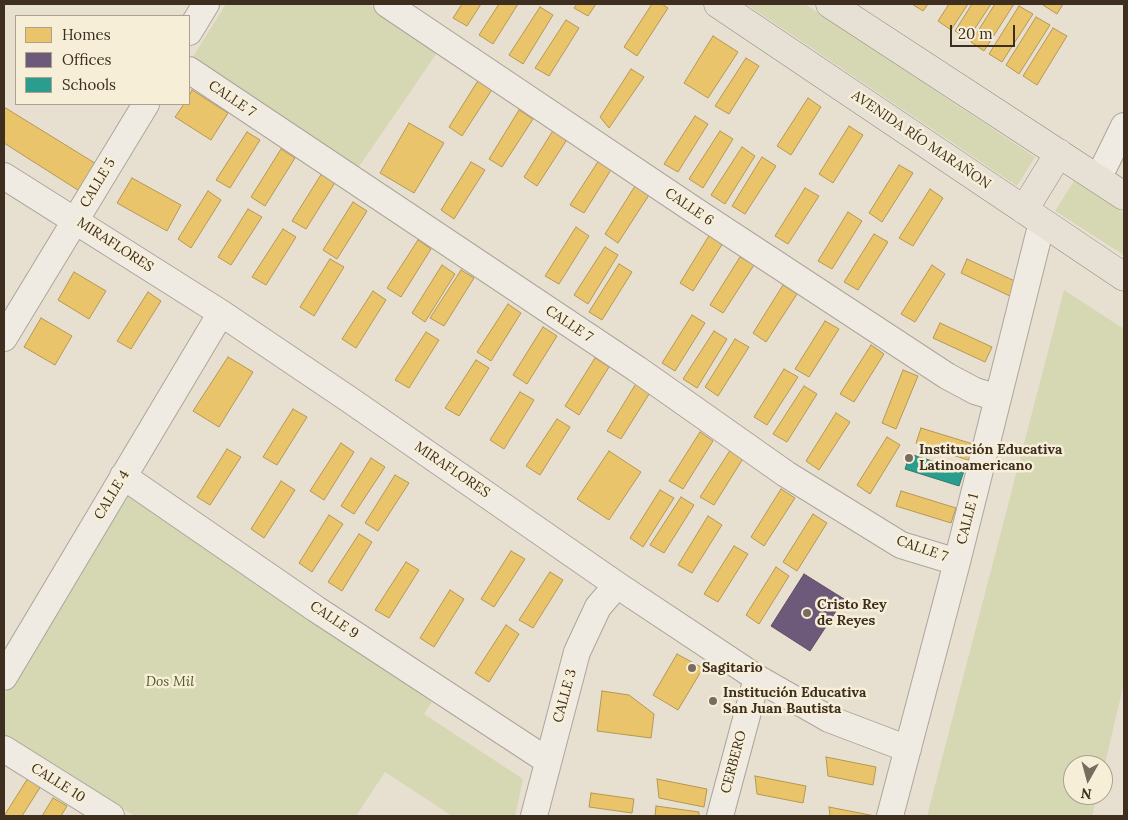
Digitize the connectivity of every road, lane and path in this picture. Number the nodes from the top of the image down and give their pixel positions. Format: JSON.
{"nodes":[{"id":1,"x":206,"y":4,"type":"edge"},
{"id":2,"x":387,"y":4,"type":"edge"},
{"id":3,"x":718,"y":4,"type":"edge"},
{"id":4,"x":830,"y":4,"type":"edge"},
{"id":5,"x":190,"y":30,"type":"edge"},
{"id":6,"x":190,"y":71,"type":"edge"},
{"id":7,"x":145,"y":105,"type":"edge"},
{"id":8,"x":1124,"y":126,"type":"edge"},
{"id":9,"x":1059,"y":153,"type":"junction"},
{"id":10,"x":4,"y":176,"type":"edge"},
{"id":11,"x":1098,"y":179,"type":"junction"},
{"id":12,"x":1124,"y":196,"type":"edge"},
{"id":13,"x":1033,"y":216,"type":"junction"},
{"id":14,"x":76,"y":220,"type":"junction"},
{"id":15,"x":1124,"y":277,"type":"edge"},
{"id":16,"x":221,"y":313,"type":"junction"},
{"id":17,"x":4,"y":338,"type":"edge"},
{"id":18,"x":998,"y":398,"type":"junction"},
{"id":19,"x":123,"y":476,"type":"junction"},
{"id":20,"x":957,"y":562,"type":"junction"},
{"id":21,"x":617,"y":585,"type":"junction"},
{"id":22,"x":4,"y":678,"type":"edge"},
{"id":23,"x":756,"y":678,"type":"junction"},
{"id":24,"x":4,"y":749,"type":"edge"},
{"id":25,"x":908,"y":749,"type":"junction"},
{"id":26,"x":548,"y":761,"type":"junction"},
{"id":27,"x":111,"y":816,"type":"edge"},
{"id":28,"x":534,"y":816,"type":"edge"},
{"id":29,"x":720,"y":816,"type":"edge"},
{"id":30,"x":890,"y":816,"type":"edge"}],
"edges":[{"from":1,"to":5,"type":"street"},
{"from":2,"to":18,"type":"street","name":"CALLE 6"},
{"from":3,"to":13,"type":"main road","name":"AVENIDA RÍO MARAÑON"},
{"from":4,"to":9,"type":"main road"},
{"from":6,"to":20,"type":"street","name":"CALLE 7"},
{"from":7,"to":14,"type":"street","name":"CALLE 5"},
{"from":8,"to":11,"type":"street"},
{"from":9,"to":11,"type":"main road"},
{"from":9,"to":13,"type":"main road"},
{"from":10,"to":14,"type":"street","name":"MIRAFLORES"},
{"from":11,"to":12,"type":"main road"},
{"from":13,"to":15,"type":"main road","name":"AVENIDA RÍO MARAÑON"},
{"from":13,"to":18,"type":"street","name":"CALLE 1"},
{"from":14,"to":16,"type":"street","name":"MIRAFLORES"},
{"from":14,"to":17,"type":"street","name":"CALLE 5"},
{"from":16,"to":19,"type":"street","name":"CALLE 4"},
{"from":16,"to":21,"type":"street","name":"MIRAFLORES"},
{"from":18,"to":20,"type":"street","name":"CALLE 1"},
{"from":19,"to":22,"type":"street","name":"CALLE 4"},
{"from":19,"to":26,"type":"street","name":"CALLE 9"},
{"from":20,"to":25,"type":"street","name":"CALLE 1"},
{"from":21,"to":23,"type":"street","name":"MIRAFLORES"},
{"from":21,"to":26,"type":"street","name":"CALLE 3"},
{"from":23,"to":25,"type":"street","name":"MIRAFLORES"},
{"from":23,"to":29,"type":"street","name":"CERBERO"},
{"from":24,"to":27,"type":"street","name":"CALLE 10"},
{"from":25,"to":30,"type":"street","name":"CALLE 1"},
{"from":26,"to":28,"type":"street","name":"CALLE 3"}]}
